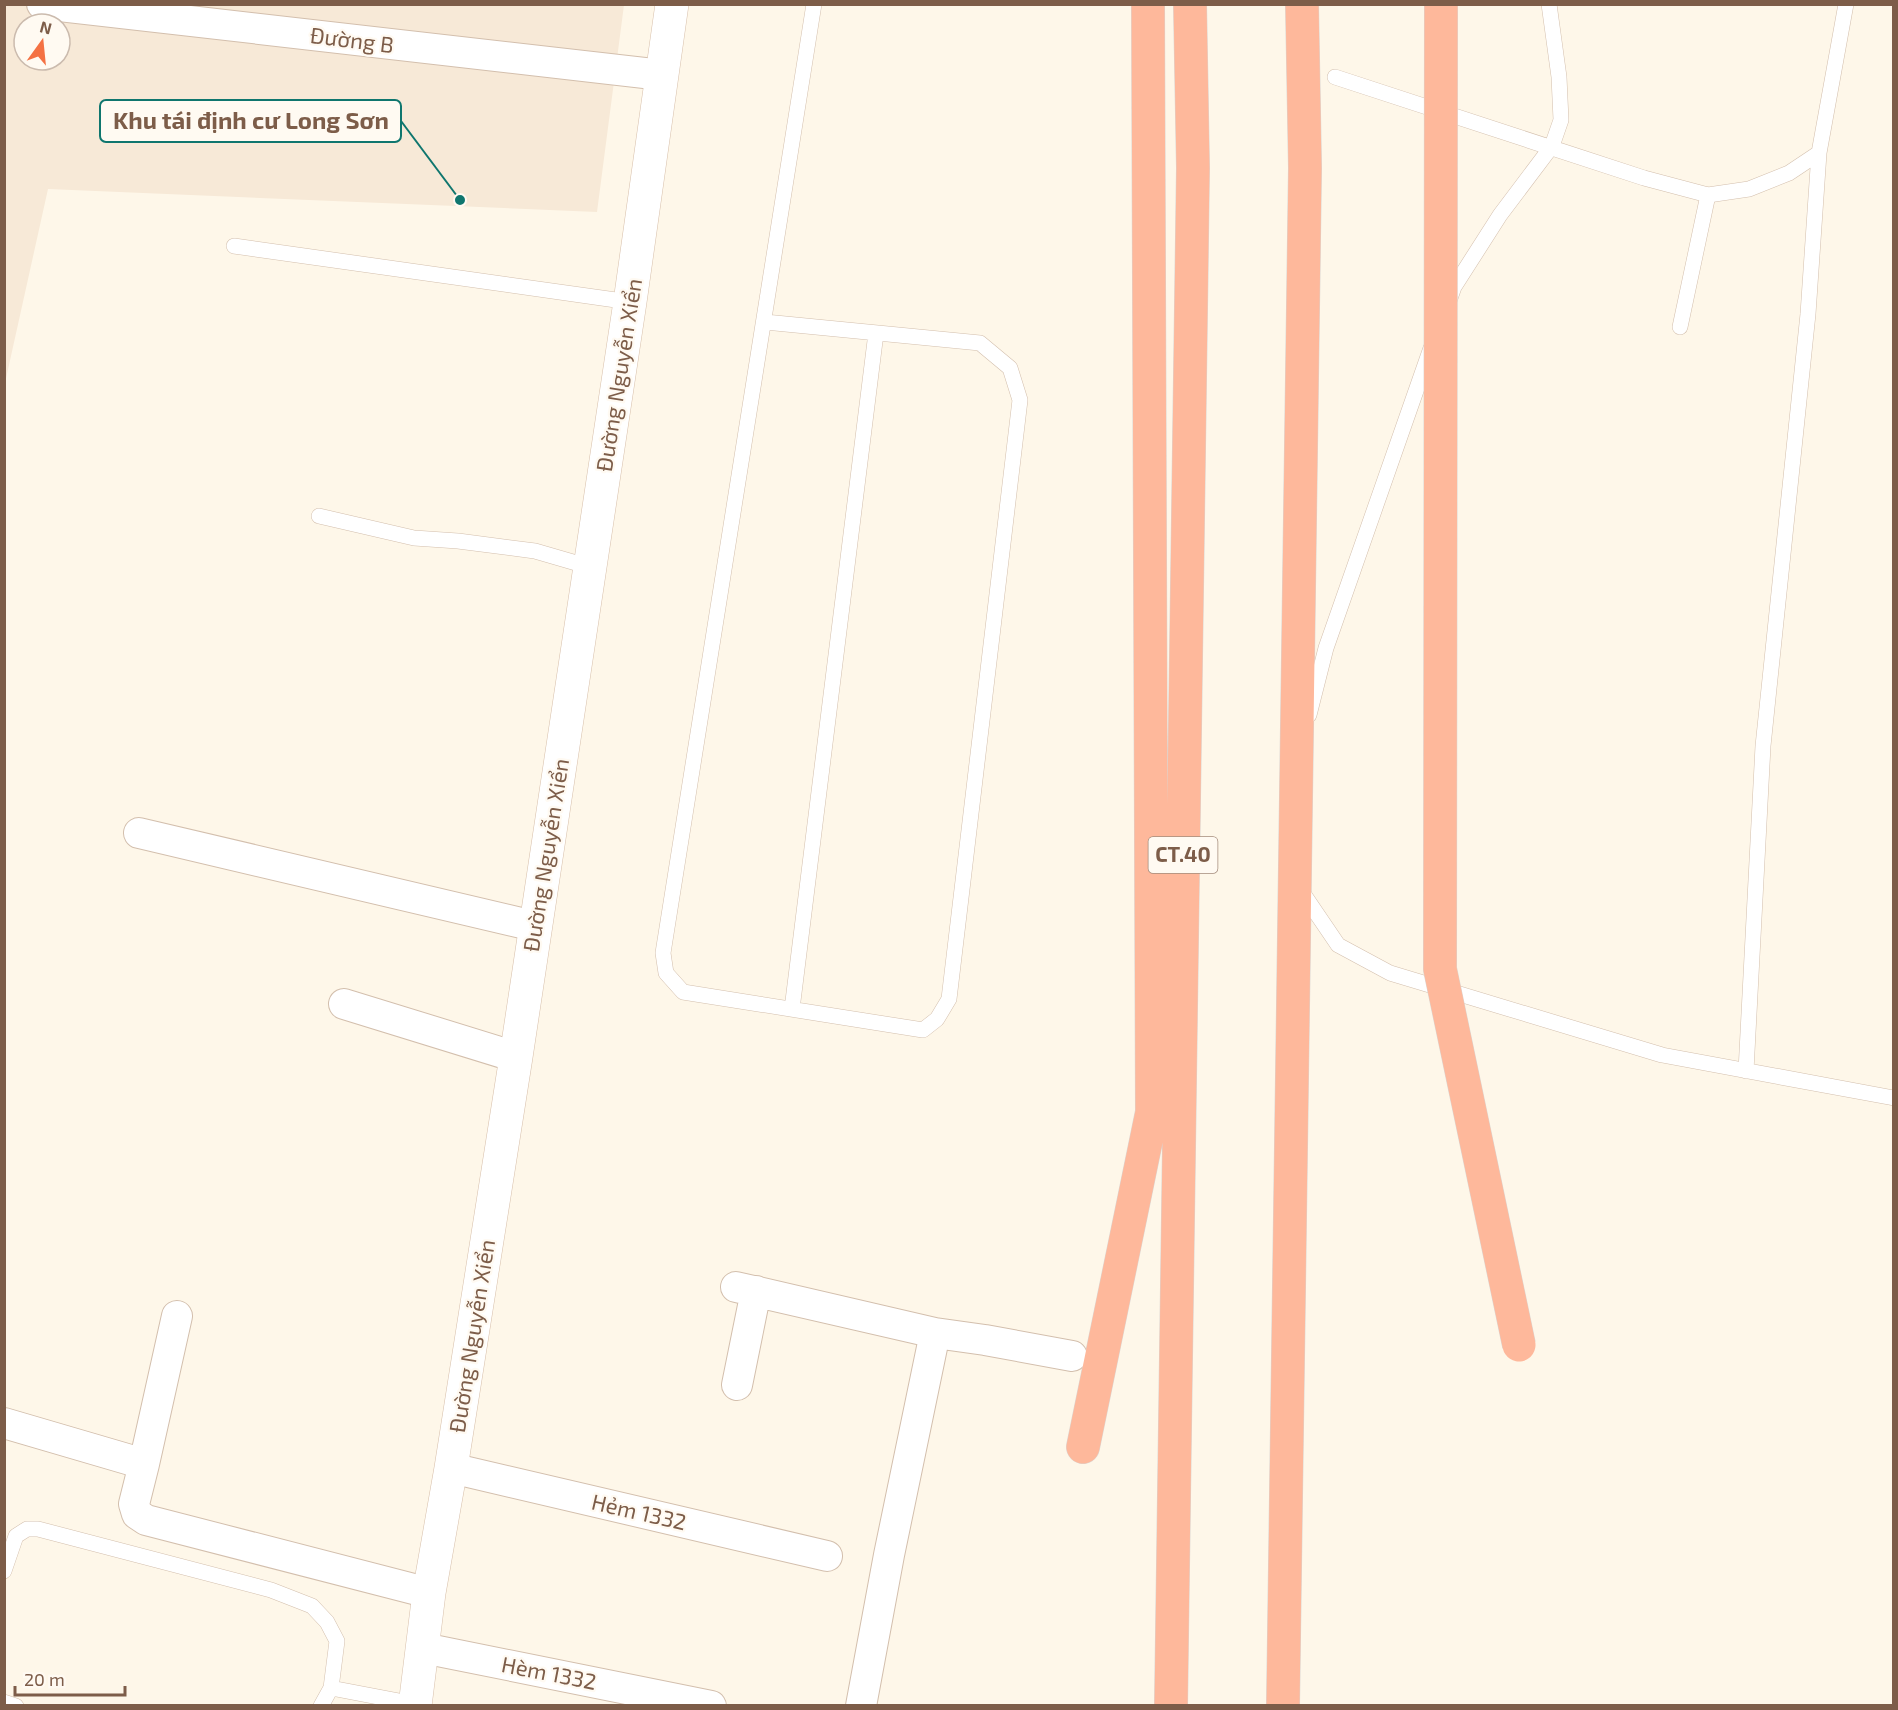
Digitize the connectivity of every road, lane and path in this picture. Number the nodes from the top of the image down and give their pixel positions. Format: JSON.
{"nodes":[{"id":1,"x":42,"y":4,"type":"edge"},
{"id":2,"x":672,"y":4,"type":"edge"},
{"id":3,"x":814,"y":4,"type":"edge"},
{"id":4,"x":1148,"y":4,"type":"edge"},
{"id":5,"x":1190,"y":4,"type":"edge"},
{"id":6,"x":1302,"y":4,"type":"edge"},
{"id":7,"x":1441,"y":4,"type":"edge"},
{"id":8,"x":1549,"y":4,"type":"edge"},
{"id":9,"x":1845,"y":4,"type":"edge"},
{"id":10,"x":662,"y":75,"type":"junction"},
{"id":11,"x":1335,"y":77,"type":"dead end"},
{"id":12,"x":1551,"y":146,"type":"junction"},
{"id":13,"x":1819,"y":153,"type":"junction"},
{"id":14,"x":1708,"y":195,"type":"junction"},
{"id":15,"x":234,"y":246,"type":"dead end"},
{"id":16,"x":630,"y":302,"type":"junction"},
{"id":17,"x":765,"y":322,"type":"junction"},
{"id":18,"x":1680,"y":327,"type":"dead end"},
{"id":19,"x":876,"y":333,"type":"junction"},
{"id":20,"x":319,"y":516,"type":"dead end"},
{"id":21,"x":590,"y":567,"type":"junction"},
{"id":22,"x":139,"y":833,"type":"dead end"},
{"id":23,"x":534,"y":926,"type":"junction"},
{"id":24,"x":344,"y":1004,"type":"dead end"},
{"id":25,"x":792,"y":1010,"type":"junction"},
{"id":26,"x":516,"y":1057,"type":"junction"},
{"id":27,"x":1746,"y":1071,"type":"junction"},
{"id":28,"x":1893,"y":1098,"type":"edge"},
{"id":29,"x":177,"y":1316,"type":"dead end"},
{"id":30,"x":935,"y":1333,"type":"junction"},
{"id":31,"x":1519,"y":1346,"type":"dead end"},
{"id":32,"x":1072,"y":1356,"type":"dead end"},
{"id":33,"x":737,"y":1385,"type":"dead end"},
{"id":34,"x":4,"y":1424,"type":"edge"},
{"id":35,"x":1083,"y":1447,"type":"dead end"},
{"id":36,"x":144,"y":1464,"type":"junction"},
{"id":37,"x":452,"y":1468,"type":"junction"},
{"id":38,"x":827,"y":1556,"type":"dead end"},
{"id":39,"x":4,"y":1571,"type":"edge"},
{"id":40,"x":429,"y":1593,"type":"junction"},
{"id":41,"x":423,"y":1648,"type":"junction"},
{"id":42,"x":331,"y":1688,"type":"junction"},
{"id":43,"x":4,"y":1702,"type":"edge"},
{"id":44,"x":415,"y":1705,"type":"edge"},
{"id":45,"x":16,"y":1706,"type":"edge"},
{"id":46,"x":321,"y":1706,"type":"edge"},
{"id":47,"x":711,"y":1706,"type":"edge"},
{"id":48,"x":861,"y":1706,"type":"edge"},
{"id":49,"x":1171,"y":1706,"type":"edge"},
{"id":50,"x":1283,"y":1706,"type":"edge"}],
"edges":[{"from":1,"to":10,"type":"street","name":"Đường B"},
{"from":2,"to":10,"type":"main road","name":"Đường Nguyễn Xiển"},
{"from":3,"to":17,"type":"lane"},
{"from":4,"to":35,"type":"highway"},
{"from":5,"to":49,"type":"highway","number":"CT.40"},
{"from":6,"to":50,"type":"highway"},
{"from":7,"to":31,"type":"highway","bridge":true},
{"from":8,"to":12,"type":"lane"},
{"from":9,"to":13,"type":"lane"},
{"from":10,"to":16,"type":"main road","name":"Đường Nguyễn Xiển"},
{"from":11,"to":12,"type":"lane"},
{"from":12,"to":14,"type":"lane"},
{"from":12,"to":27,"type":"lane"},
{"from":13,"to":14,"type":"lane"},
{"from":13,"to":27,"type":"lane"},
{"from":14,"to":18,"type":"lane"},
{"from":15,"to":16,"type":"lane"},
{"from":16,"to":21,"type":"main road","name":"Đường Nguyễn Xiển"},
{"from":17,"to":19,"type":"lane"},
{"from":17,"to":25,"type":"lane"},
{"from":19,"to":25,"type":"lane"},
{"from":19,"to":25,"type":"lane"},
{"from":20,"to":21,"type":"lane"},
{"from":21,"to":23,"type":"main road","name":"Đường Nguyễn Xiển"},
{"from":22,"to":23,"type":"street"},
{"from":23,"to":26,"type":"main road","name":"Đường Nguyễn Xiển"},
{"from":24,"to":26,"type":"street"},
{"from":26,"to":37,"type":"main road","name":"Đường Nguyễn Xiển"},
{"from":27,"to":28,"type":"lane"},
{"from":29,"to":36,"type":"street"},
{"from":30,"to":32,"type":"street"},
{"from":30,"to":33,"type":"street"},
{"from":30,"to":48,"type":"street"},
{"from":34,"to":36,"type":"street"},
{"from":36,"to":40,"type":"street"},
{"from":37,"to":38,"type":"street","name":"Hẻm 1332"},
{"from":37,"to":40,"type":"main road","name":"Đường Nguyễn Xiển"},
{"from":39,"to":42,"type":"lane"},
{"from":40,"to":41,"type":"main road","name":"Đường Nguyễn Xiển"},
{"from":41,"to":44,"type":"main road","name":"Đường Nguyễn Xiển"},
{"from":41,"to":47,"type":"street","name":"Hèm 1332"},
{"from":42,"to":44,"type":"lane"},
{"from":42,"to":46,"type":"lane"},
{"from":43,"to":45,"type":"lane"}]}
